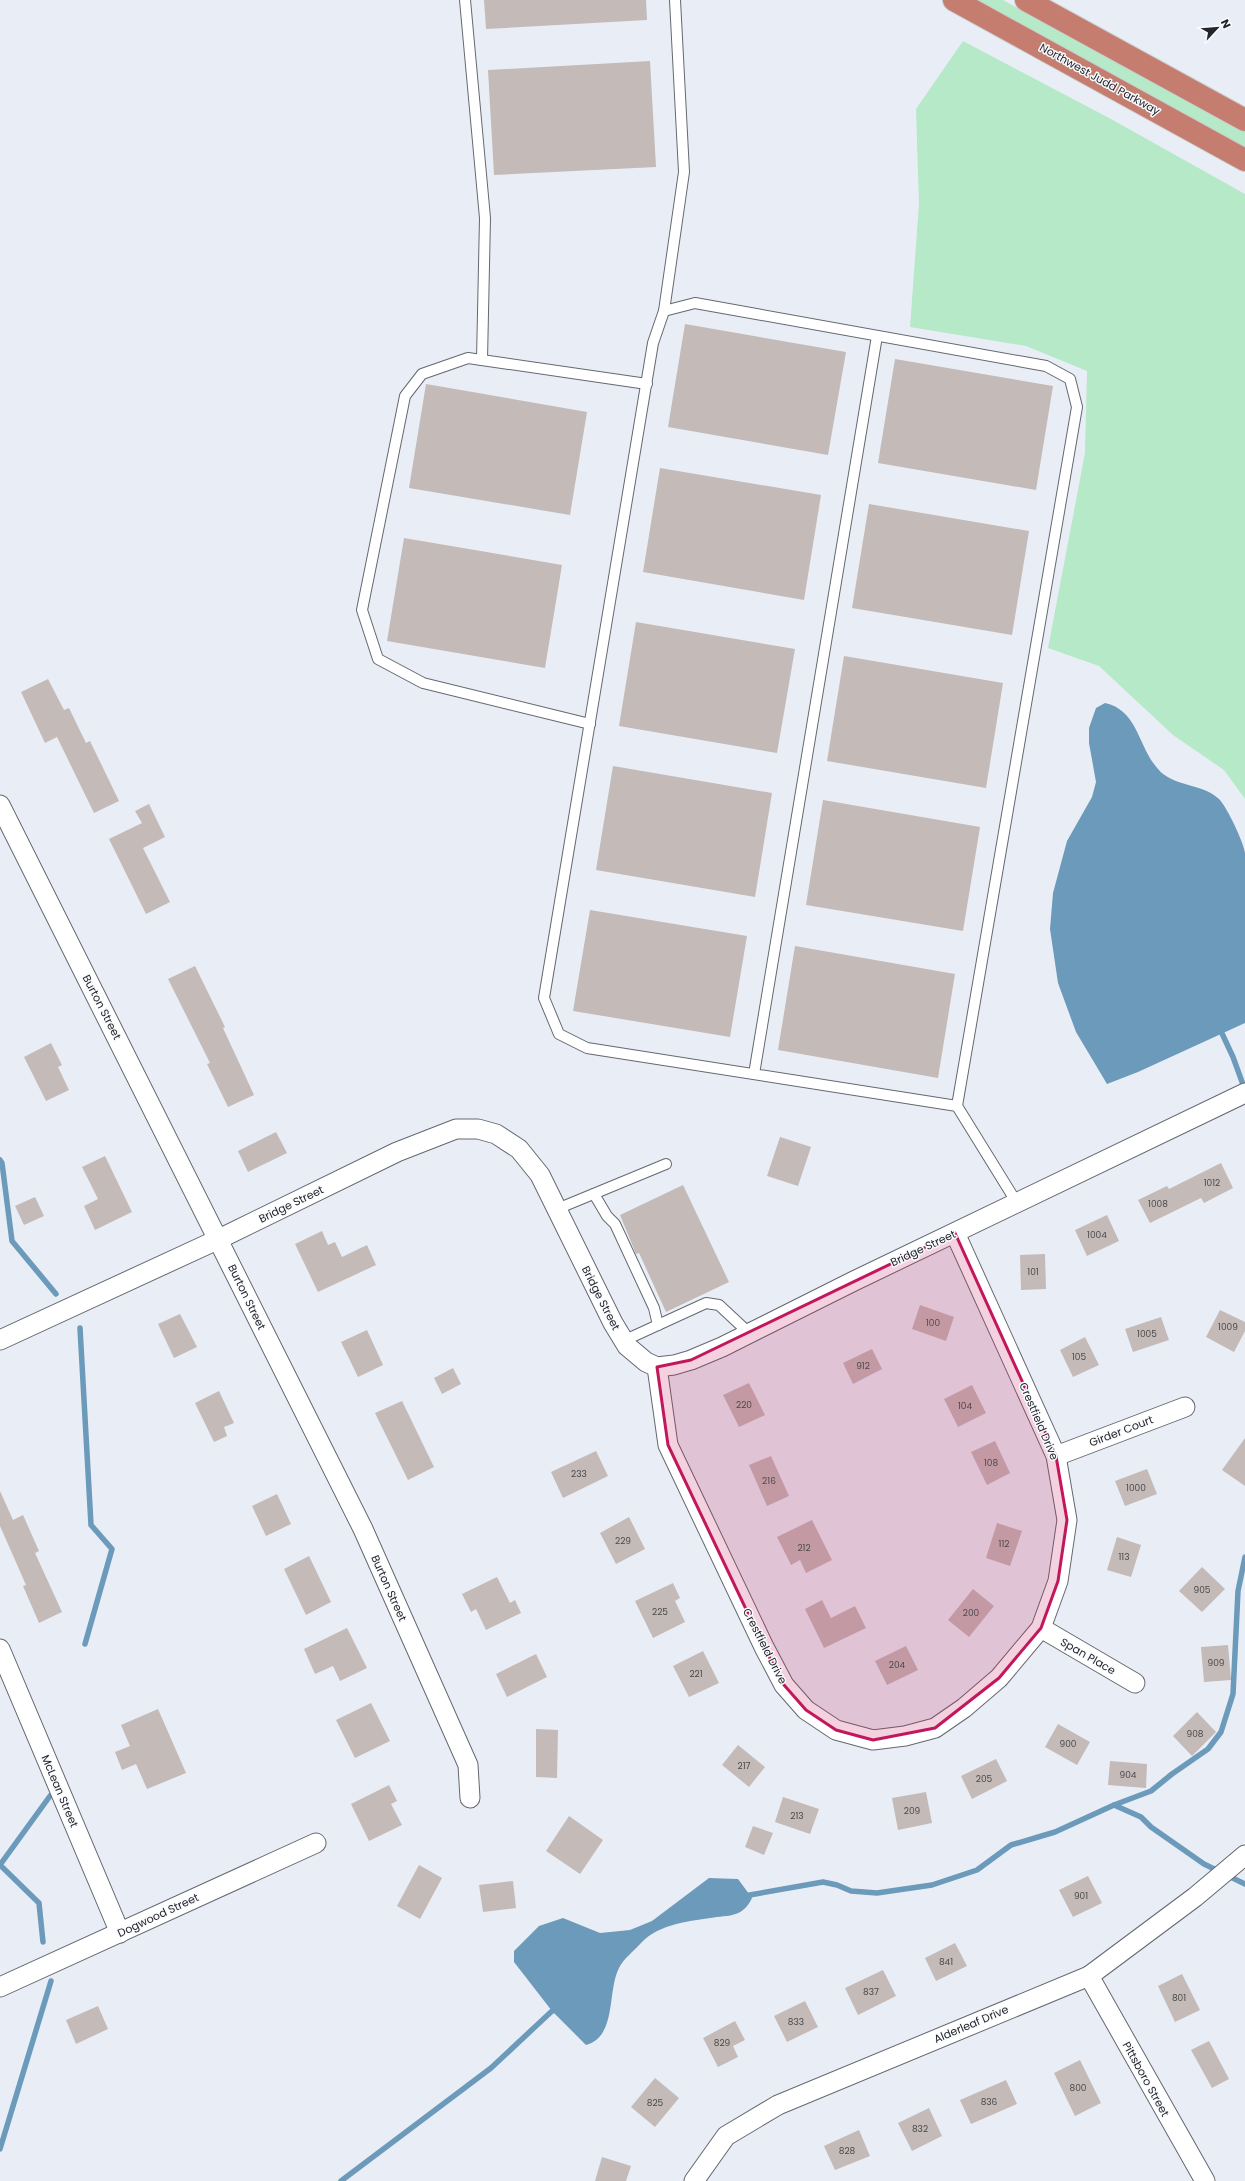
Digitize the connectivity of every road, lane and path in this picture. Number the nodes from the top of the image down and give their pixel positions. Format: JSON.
{"nodes":[{"id":1,"x":465,"y":0,"type":"edge"},
{"id":2,"x":675,"y":0,"type":"edge"},
{"id":3,"x":954,"y":0,"type":"edge"},
{"id":4,"x":1026,"y":0,"type":"edge"},
{"id":5,"x":1245,"y":120,"type":"edge"},
{"id":6,"x":1245,"y":160,"type":"edge"},
{"id":7,"x":664,"y":311,"type":"junction"},
{"id":8,"x":877,"y":336,"type":"junction"},
{"id":9,"x":482,"y":360,"type":"junction"},
{"id":10,"x":646,"y":384,"type":"junction"},
{"id":11,"x":590,"y":724,"type":"junction"},
{"id":12,"x":0,"y":805,"type":"edge"},
{"id":13,"x":754,"y":1074,"type":"junction"},
{"id":14,"x":1245,"y":1093,"type":"edge"},
{"id":15,"x":957,"y":1106,"type":"junction"},
{"id":16,"x":666,"y":1164,"type":"dead end"},
{"id":17,"x":594,"y":1194,"type":"junction"},
{"id":18,"x":1017,"y":1203,"type":"junction"},
{"id":19,"x":557,"y":1208,"type":"junction"},
{"id":20,"x":955,"y":1233,"type":"junction"},
{"id":21,"x":219,"y":1239,"type":"junction"},
{"id":22,"x":658,"y":1325,"type":"junction"},
{"id":23,"x":749,"y":1333,"type":"junction"},
{"id":24,"x":0,"y":1340,"type":"edge"},
{"id":25,"x":623,"y":1340,"type":"junction"},
{"id":26,"x":657,"y":1367,"type":"junction"},
{"id":27,"x":1185,"y":1407,"type":"dead end"},
{"id":28,"x":1056,"y":1456,"type":"junction"},
{"id":29,"x":1041,"y":1628,"type":"junction"},
{"id":30,"x":0,"y":1649,"type":"edge"},
{"id":31,"x":1136,"y":1683,"type":"dead end"},
{"id":32,"x":470,"y":1798,"type":"dead end"},
{"id":33,"x":316,"y":1842,"type":"dead end"},
{"id":34,"x":1245,"y":1855,"type":"edge"},
{"id":35,"x":120,"y":1933,"type":"junction"},
{"id":36,"x":1088,"y":1976,"type":"junction"},
{"id":37,"x":0,"y":1987,"type":"edge"},
{"id":38,"x":694,"y":2181,"type":"edge"},
{"id":39,"x":1205,"y":2181,"type":"edge"}],
"edges":[{"from":1,"to":9,"type":"lane"},
{"from":2,"to":7,"type":"lane"},
{"from":3,"to":6,"type":"highway","name":"Northwest Judd Parkway"},
{"from":4,"to":5,"type":"highway"},
{"from":7,"to":8,"type":"lane"},
{"from":7,"to":10,"type":"lane"},
{"from":8,"to":13,"type":"lane"},
{"from":8,"to":15,"type":"lane"},
{"from":9,"to":10,"type":"lane"},
{"from":9,"to":11,"type":"lane"},
{"from":10,"to":11,"type":"lane"},
{"from":11,"to":13,"type":"lane"},
{"from":12,"to":21,"type":"street","name":"Burton Street"},
{"from":13,"to":15,"type":"lane"},
{"from":14,"to":18,"type":"street","name":"Bridge Street"},
{"from":15,"to":18,"type":"lane"},
{"from":16,"to":17,"type":"lane"},
{"from":17,"to":19,"type":"lane"},
{"from":17,"to":22,"type":"lane"},
{"from":18,"to":20,"type":"street","name":"Bridge Street"},
{"from":19,"to":21,"type":"street","name":"Bridge Street"},
{"from":19,"to":25,"type":"street","name":"Bridge Street"},
{"from":20,"to":23,"type":"street","name":"Bridge Street"},
{"from":20,"to":28,"type":"street","name":"Crestfield Drive"},
{"from":21,"to":24,"type":"street","name":"Bridge Street"},
{"from":21,"to":32,"type":"street","name":"Burton Street"},
{"from":22,"to":23,"type":"lane"},
{"from":22,"to":25,"type":"lane"},
{"from":23,"to":26,"type":"street","name":"Bridge Street"},
{"from":25,"to":26,"type":"street","name":"Bridge Street"},
{"from":26,"to":29,"type":"street","name":"Crestfield Drive"},
{"from":27,"to":28,"type":"street","name":"Girder Court"},
{"from":28,"to":29,"type":"street","name":"Crestfield Drive"},
{"from":29,"to":31,"type":"street","name":"Span Place"},
{"from":30,"to":35,"type":"street","name":"McLean Street"},
{"from":33,"to":35,"type":"street","name":"Dogwood Street"},
{"from":34,"to":36,"type":"street","name":"Alderleaf Drive"},
{"from":35,"to":37,"type":"street","name":"Dogwood Street"},
{"from":36,"to":38,"type":"street","name":"Alderleaf Drive"},
{"from":36,"to":39,"type":"street","name":"Pittsboro Street"}]}
